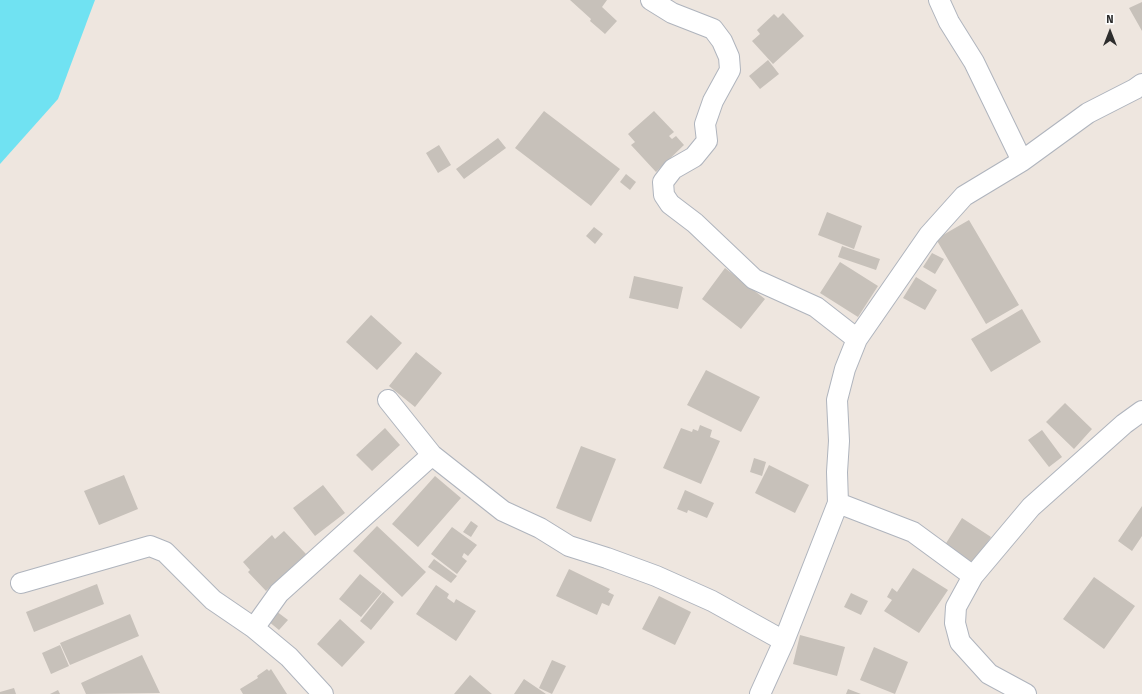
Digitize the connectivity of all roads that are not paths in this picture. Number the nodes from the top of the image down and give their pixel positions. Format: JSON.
{"nodes":[{"id":1,"x":652,"y":0,"type":"edge"},
{"id":2,"x":939,"y":0,"type":"edge"},
{"id":3,"x":1142,"y":84,"type":"edge"},
{"id":4,"x":1022,"y":161,"type":"junction"},
{"id":5,"x":857,"y":339,"type":"junction"},
{"id":6,"x":388,"y":400,"type":"dead end"},
{"id":7,"x":1142,"y":411,"type":"edge"},
{"id":8,"x":432,"y":455,"type":"junction"},
{"id":9,"x":838,"y":503,"type":"junction"},
{"id":10,"x":973,"y":576,"type":"junction"},
{"id":11,"x":21,"y":583,"type":"dead end"},
{"id":12,"x":254,"y":628,"type":"junction"},
{"id":13,"x":784,"y":641,"type":"junction"},
{"id":14,"x":323,"y":694,"type":"edge"},
{"id":15,"x":760,"y":694,"type":"edge"},
{"id":16,"x":1026,"y":694,"type":"edge"}],
"edges":[{"from":1,"to":5,"type":"street"},
{"from":2,"to":4,"type":"street"},
{"from":3,"to":4,"type":"street"},
{"from":4,"to":5,"type":"street"},
{"from":5,"to":9,"type":"street"},
{"from":6,"to":8,"type":"street"},
{"from":7,"to":10,"type":"street"},
{"from":8,"to":12,"type":"street"},
{"from":8,"to":13,"type":"street"},
{"from":9,"to":10,"type":"street"},
{"from":9,"to":13,"type":"street"},
{"from":10,"to":16,"type":"street"},
{"from":11,"to":12,"type":"street"},
{"from":12,"to":14,"type":"street"},
{"from":13,"to":15,"type":"street"}]}
